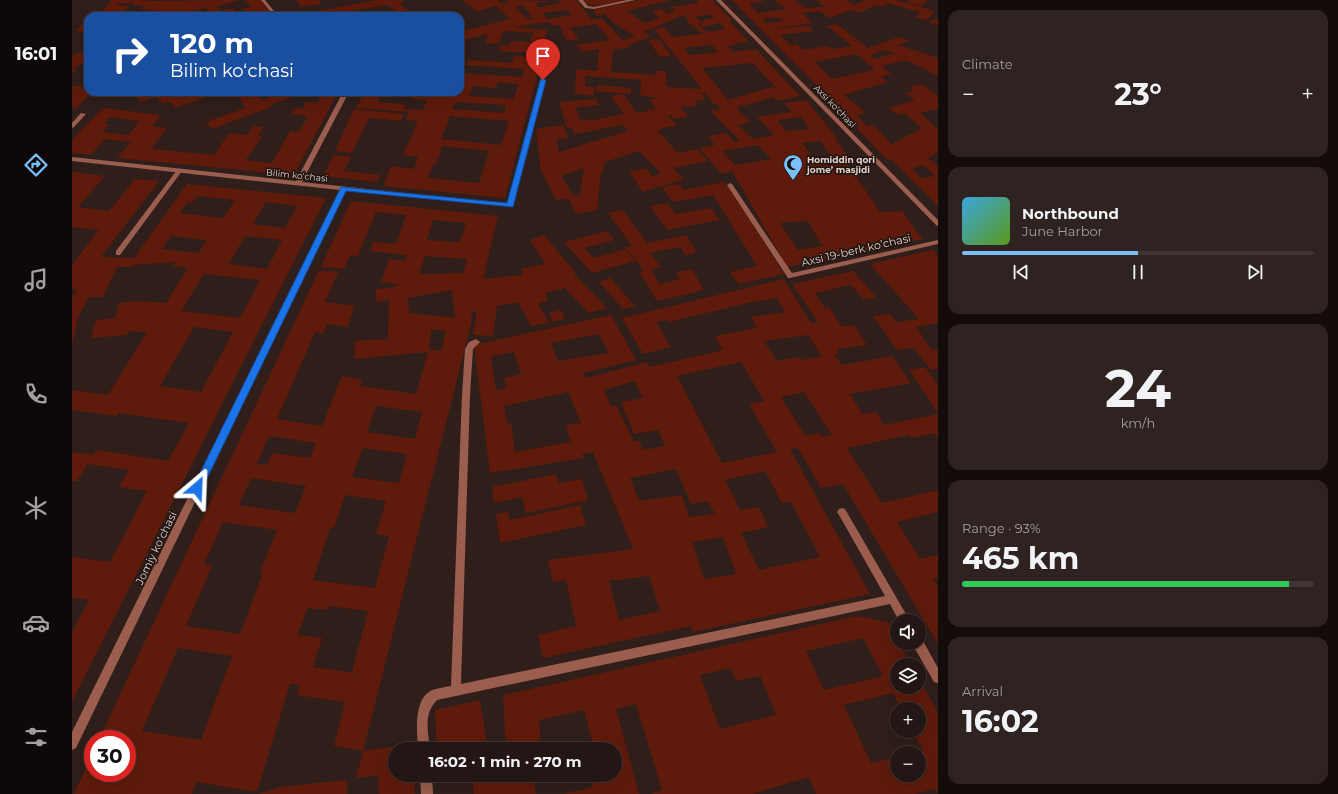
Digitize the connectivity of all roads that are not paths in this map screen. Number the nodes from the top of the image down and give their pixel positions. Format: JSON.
{"nodes":[{"id":1,"x":263,"y":0,"type":"edge"},
{"id":2,"x":580,"y":0,"type":"edge"},
{"id":3,"x":634,"y":0,"type":"edge"},
{"id":4,"x":718,"y":0,"type":"edge"},
{"id":5,"x":273,"y":12,"type":"edge"},
{"id":6,"x":543,"y":80,"type":"dead end"},
{"id":7,"x":344,"y":96,"type":"edge"},
{"id":8,"x":83,"y":114,"type":"dead end"},
{"id":9,"x":72,"y":126,"type":"edge"},
{"id":10,"x":72,"y":159,"type":"edge"},
{"id":11,"x":178,"y":171,"type":"junction"},
{"id":12,"x":298,"y":184,"type":"junction"},
{"id":13,"x":730,"y":185,"type":"dead end"},
{"id":14,"x":344,"y":188,"type":"junction"},
{"id":15,"x":938,"y":224,"type":"edge"},
{"id":16,"x":938,"y":242,"type":"edge"},
{"id":17,"x":118,"y":252,"type":"dead end"},
{"id":18,"x":476,"y":342,"type":"dead end"},
{"id":19,"x":842,"y":512,"type":"dead end"},
{"id":20,"x":892,"y":599,"type":"junction"},
{"id":21,"x":901,"y":614,"type":"edge"},
{"id":22,"x":922,"y":650,"type":"edge"},
{"id":23,"x":938,"y":678,"type":"edge"},
{"id":24,"x":456,"y":690,"type":"junction"},
{"id":25,"x":424,"y":742,"type":"edge"},
{"id":26,"x":72,"y":744,"type":"edge"},
{"id":27,"x":426,"y":782,"type":"edge"},
{"id":28,"x":427,"y":794,"type":"edge"}],
"edges":[{"from":1,"to":5,"type":"street"},
{"from":2,"to":3,"type":"street"},
{"from":4,"to":15,"type":"street","name":"Axsi ko'chasi"},
{"from":6,"to":14,"type":"street","name":"Bilim koʻchasi"},
{"from":7,"to":12,"type":"street"},
{"from":8,"to":9,"type":"street"},
{"from":10,"to":11,"type":"street","name":"Bilim koʻchasi"},
{"from":11,"to":12,"type":"street","name":"Bilim koʻchasi"},
{"from":11,"to":17,"type":"street"},
{"from":12,"to":14,"type":"street","name":"Bilim koʻchasi"},
{"from":13,"to":16,"type":"street","name":"Аxsi 19-berk koʼchasi"},
{"from":14,"to":26,"type":"street","name":"Jomiy koʻchasi"},
{"from":18,"to":24,"type":"street"},
{"from":19,"to":20,"type":"street"},
{"from":20,"to":21,"type":"street"},
{"from":20,"to":24,"type":"street"},
{"from":22,"to":23,"type":"street"},
{"from":24,"to":25,"type":"street"},
{"from":27,"to":28,"type":"street"}]}
